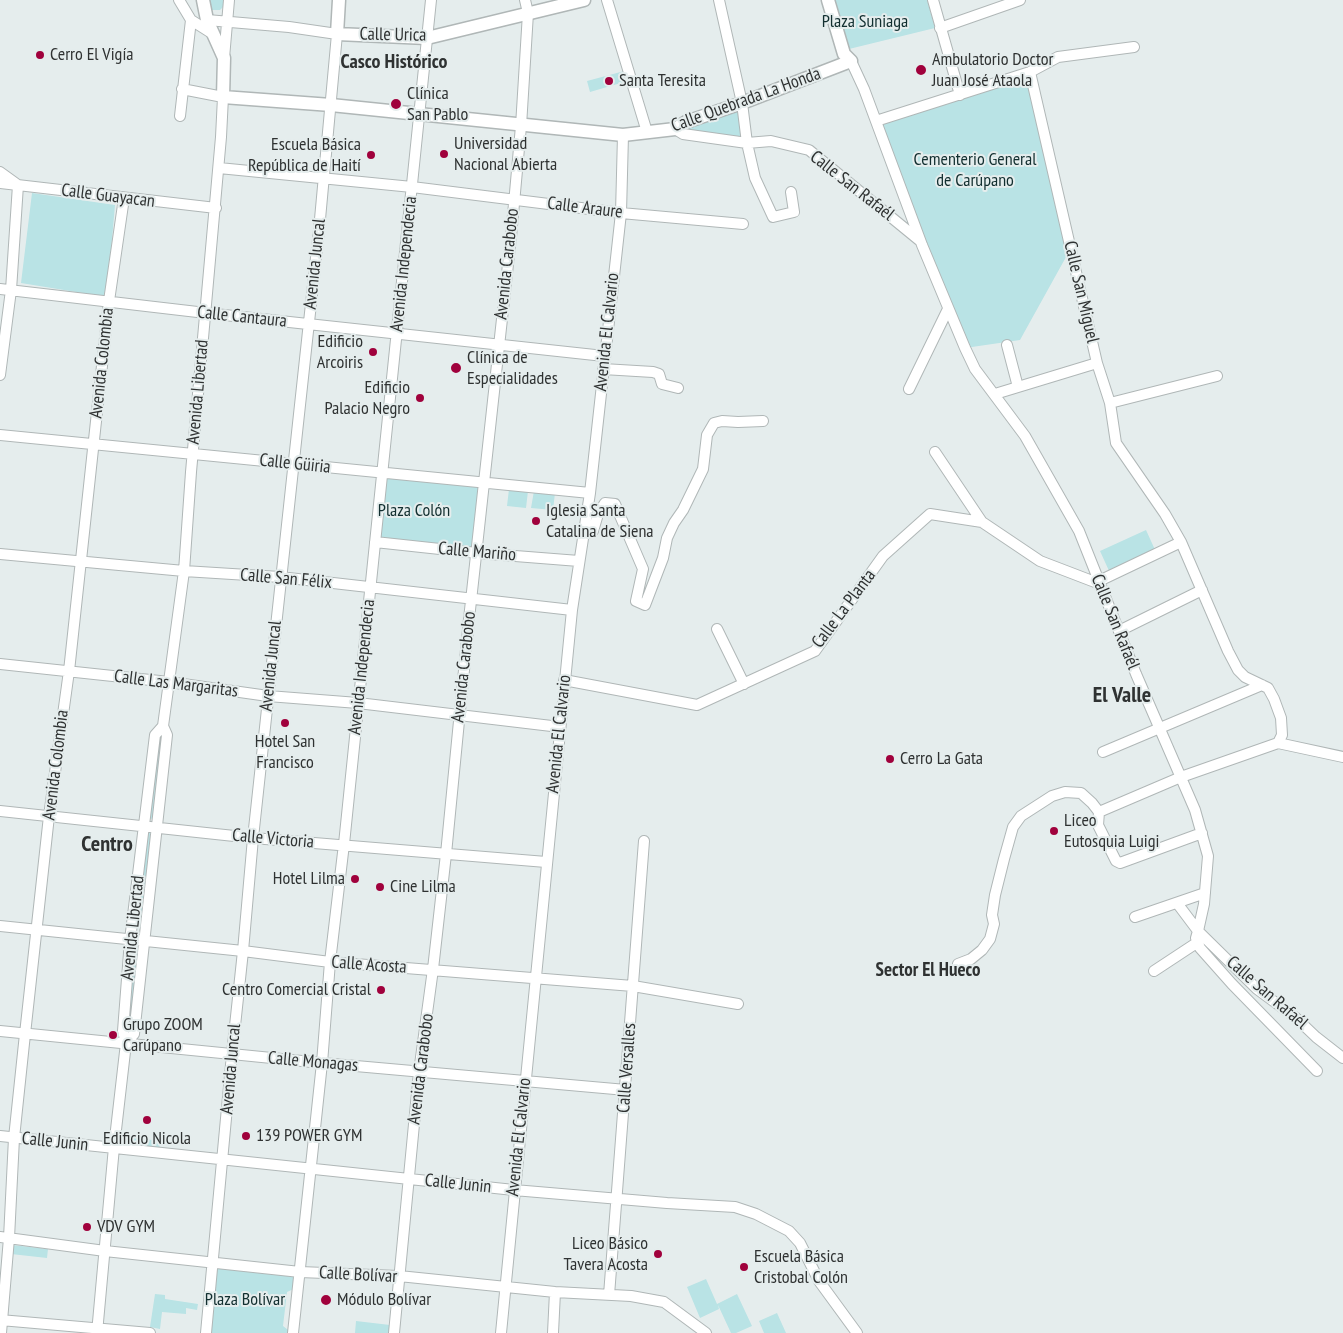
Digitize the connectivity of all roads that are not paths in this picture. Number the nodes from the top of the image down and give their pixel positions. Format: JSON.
{"nodes":[{"id":1,"x":178,"y":0,"type":"edge"},
{"id":2,"x":203,"y":0,"type":"edge"},
{"id":3,"x":228,"y":0,"type":"edge"},
{"id":4,"x":339,"y":0,"type":"edge"},
{"id":5,"x":431,"y":0,"type":"edge"},
{"id":6,"x":584,"y":0,"type":"edge"},
{"id":7,"x":607,"y":0,"type":"edge"},
{"id":8,"x":718,"y":0,"type":"edge"},
{"id":9,"x":828,"y":0,"type":"edge"},
{"id":10,"x":933,"y":0,"type":"edge"},
{"id":11,"x":1020,"y":0,"type":"edge"},
{"id":12,"x":527,"y":6,"type":"edge"},
{"id":13,"x":191,"y":20,"type":"junction"},
{"id":14,"x":207,"y":20,"type":"junction"},
{"id":15,"x":228,"y":21,"type":"junction"},
{"id":16,"x":940,"y":28,"type":"junction"},
{"id":17,"x":213,"y":34,"type":"junction"},
{"id":18,"x":337,"y":34,"type":"junction"},
{"id":19,"x":427,"y":38,"type":"junction"},
{"id":20,"x":1134,"y":47,"type":"dead end"},
{"id":21,"x":224,"y":58,"type":"junction"},
{"id":22,"x":850,"y":62,"type":"junction"},
{"id":23,"x":1030,"y":72,"type":"junction"},
{"id":24,"x":182,"y":89,"type":"junction"},
{"id":25,"x":960,"y":95,"type":"junction"},
{"id":26,"x":223,"y":97,"type":"junction"},
{"id":27,"x":742,"y":103,"type":"junction"},
{"id":28,"x":332,"y":105,"type":"junction"},
{"id":29,"x":419,"y":115,"type":"junction"},
{"id":30,"x":180,"y":116,"type":"dead end"},
{"id":31,"x":876,"y":121,"type":"junction"},
{"id":32,"x":521,"y":126,"type":"junction"},
{"id":33,"x":675,"y":129,"type":"junction"},
{"id":34,"x":646,"y":132,"type":"junction"},
{"id":35,"x":623,"y":135,"type":"junction"},
{"id":36,"x":747,"y":143,"type":"junction"},
{"id":37,"x":219,"y":168,"type":"junction"},
{"id":38,"x":0,"y":172,"type":"edge"},
{"id":39,"x":323,"y":178,"type":"junction"},
{"id":40,"x":0,"y":184,"type":"edge"},
{"id":41,"x":18,"y":185,"type":"junction"},
{"id":42,"x":412,"y":186,"type":"junction"},
{"id":43,"x":791,"y":192,"type":"dead end"},
{"id":44,"x":124,"y":198,"type":"junction"},
{"id":45,"x":514,"y":198,"type":"junction"},
{"id":46,"x":216,"y":208,"type":"junction"},
{"id":47,"x":620,"y":213,"type":"junction"},
{"id":48,"x":743,"y":224,"type":"dead end"},
{"id":49,"x":921,"y":241,"type":"junction"},
{"id":50,"x":0,"y":289,"type":"edge"},
{"id":51,"x":11,"y":290,"type":"junction"},
{"id":52,"x":109,"y":301,"type":"junction"},
{"id":53,"x":948,"y":309,"type":"junction"},
{"id":54,"x":206,"y":313,"type":"junction"},
{"id":55,"x":309,"y":324,"type":"junction"},
{"id":56,"x":396,"y":334,"type":"junction"},
{"id":57,"x":499,"y":345,"type":"junction"},
{"id":58,"x":1007,"y":345,"type":"dead end"},
{"id":59,"x":604,"y":356,"type":"junction"},
{"id":60,"x":1097,"y":363,"type":"junction"},
{"id":61,"x":603,"y":369,"type":"junction"},
{"id":62,"x":0,"y":375,"type":"edge"},
{"id":63,"x":1217,"y":376,"type":"dead end"},
{"id":64,"x":1018,"y":387,"type":"junction"},
{"id":65,"x":678,"y":388,"type":"dead end"},
{"id":66,"x":909,"y":389,"type":"dead end"},
{"id":67,"x":995,"y":394,"type":"junction"},
{"id":68,"x":1110,"y":403,"type":"junction"},
{"id":69,"x":763,"y":421,"type":"dead end"},
{"id":70,"x":0,"y":435,"type":"edge"},
{"id":71,"x":93,"y":444,"type":"junction"},
{"id":72,"x":935,"y":452,"type":"dead end"},
{"id":73,"x":192,"y":454,"type":"junction"},
{"id":74,"x":294,"y":464,"type":"junction"},
{"id":75,"x":382,"y":473,"type":"junction"},
{"id":76,"x":484,"y":483,"type":"junction"},
{"id":77,"x":590,"y":493,"type":"junction"},
{"id":78,"x":982,"y":522,"type":"junction"},
{"id":79,"x":583,"y":535,"type":"junction"},
{"id":80,"x":375,"y":542,"type":"junction"},
{"id":81,"x":1181,"y":542,"type":"junction"},
{"id":82,"x":477,"y":553,"type":"junction"},
{"id":83,"x":0,"y":554,"type":"edge"},
{"id":84,"x":80,"y":561,"type":"junction"},
{"id":85,"x":579,"y":561,"type":"junction"},
{"id":86,"x":184,"y":571,"type":"junction"},
{"id":87,"x":280,"y":577,"type":"junction"},
{"id":88,"x":1099,"y":582,"type":"junction"},
{"id":89,"x":370,"y":587,"type":"junction"},
{"id":90,"x":1202,"y":590,"type":"junction"},
{"id":91,"x":471,"y":598,"type":"junction"},
{"id":92,"x":572,"y":610,"type":"junction"},
{"id":93,"x":717,"y":629,"type":"dead end"},
{"id":94,"x":1119,"y":631,"type":"junction"},
{"id":95,"x":0,"y":664,"type":"edge"},
{"id":96,"x":68,"y":671,"type":"junction"},
{"id":97,"x":564,"y":680,"type":"junction"},
{"id":98,"x":169,"y":682,"type":"junction"},
{"id":99,"x":744,"y":684,"type":"junction"},
{"id":100,"x":1262,"y":686,"type":"junction"},
{"id":101,"x":268,"y":696,"type":"junction"},
{"id":102,"x":358,"y":702,"type":"junction"},
{"id":103,"x":459,"y":715,"type":"junction"},
{"id":104,"x":560,"y":727,"type":"junction"},
{"id":105,"x":1160,"y":728,"type":"junction"},
{"id":106,"x":1278,"y":743,"type":"junction"},
{"id":107,"x":1103,"y":752,"type":"dead end"},
{"id":108,"x":1343,"y":757,"type":"edge"},
{"id":109,"x":1181,"y":776,"type":"junction"},
{"id":110,"x":0,"y":811,"type":"edge"},
{"id":111,"x":1099,"y":812,"type":"junction"},
{"id":112,"x":49,"y":816,"type":"junction"},
{"id":113,"x":150,"y":826,"type":"junction"},
{"id":114,"x":1202,"y":833,"type":"junction"},
{"id":115,"x":253,"y":838,"type":"junction"},
{"id":116,"x":644,"y":841,"type":"dead end"},
{"id":117,"x":344,"y":844,"type":"junction"},
{"id":118,"x":446,"y":854,"type":"junction"},
{"id":119,"x":546,"y":862,"type":"junction"},
{"id":120,"x":1205,"y":893,"type":"junction"},
{"id":121,"x":1177,"y":903,"type":"junction"},
{"id":122,"x":1135,"y":917,"type":"dead end"},
{"id":123,"x":0,"y":926,"type":"edge"},
{"id":124,"x":36,"y":931,"type":"junction"},
{"id":125,"x":1198,"y":931,"type":"junction"},
{"id":126,"x":130,"y":940,"type":"junction"},
{"id":127,"x":143,"y":941,"type":"junction"},
{"id":128,"x":1198,"y":942,"type":"junction"},
{"id":129,"x":243,"y":951,"type":"junction"},
{"id":130,"x":330,"y":962,"type":"junction"},
{"id":131,"x":958,"y":964,"type":"dead end"},
{"id":132,"x":433,"y":970,"type":"junction"},
{"id":133,"x":1154,"y":970,"type":"dead end"},
{"id":134,"x":534,"y":979,"type":"junction"},
{"id":135,"x":633,"y":986,"type":"junction"},
{"id":136,"x":738,"y":1004,"type":"dead end"},
{"id":137,"x":0,"y":1031,"type":"edge"},
{"id":138,"x":25,"y":1034,"type":"junction"},
{"id":139,"x":126,"y":1044,"type":"junction"},
{"id":140,"x":232,"y":1054,"type":"junction"},
{"id":141,"x":1343,"y":1058,"type":"edge"},
{"id":142,"x":322,"y":1064,"type":"junction"},
{"id":143,"x":1317,"y":1071,"type":"dead end"},
{"id":144,"x":419,"y":1072,"type":"junction"},
{"id":145,"x":524,"y":1080,"type":"junction"},
{"id":146,"x":626,"y":1090,"type":"junction"},
{"id":147,"x":0,"y":1136,"type":"edge"},
{"id":148,"x":14,"y":1138,"type":"junction"},
{"id":149,"x":114,"y":1148,"type":"junction"},
{"id":150,"x":222,"y":1159,"type":"junction"},
{"id":151,"x":310,"y":1168,"type":"junction"},
{"id":152,"x":408,"y":1179,"type":"junction"},
{"id":153,"x":514,"y":1190,"type":"junction"},
{"id":154,"x":618,"y":1199,"type":"junction"},
{"id":155,"x":4,"y":1237,"type":"edge"},
{"id":156,"x":105,"y":1251,"type":"junction"},
{"id":157,"x":212,"y":1261,"type":"junction"},
{"id":158,"x":300,"y":1272,"type":"junction"},
{"id":159,"x":399,"y":1276,"type":"junction"},
{"id":160,"x":504,"y":1288,"type":"junction"},
{"id":161,"x":555,"y":1292,"type":"junction"},
{"id":162,"x":609,"y":1295,"type":"junction"},
{"id":163,"x":1,"y":1320,"type":"edge"},
{"id":164,"x":97,"y":1330,"type":"edge"},
{"id":165,"x":0,"y":1333,"type":"edge"},
{"id":166,"x":150,"y":1333,"type":"edge"},
{"id":167,"x":206,"y":1333,"type":"edge"},
{"id":168,"x":293,"y":1333,"type":"edge"},
{"id":169,"x":394,"y":1333,"type":"edge"},
{"id":170,"x":501,"y":1333,"type":"edge"},
{"id":171,"x":553,"y":1333,"type":"edge"},
{"id":172,"x":706,"y":1333,"type":"edge"},
{"id":173,"x":857,"y":1333,"type":"edge"}],
"edges":[{"from":1,"to":13,"type":"street"},
{"from":2,"to":14,"type":"main road","name":"Avenida Libertad"},
{"from":3,"to":15,"type":"street","name":"Avenida Libertad"},
{"from":4,"to":18,"type":"main road","name":"Avenida Juncal"},
{"from":5,"to":19,"type":"street","name":"Avenida Independecia"},
{"from":6,"to":12,"type":"main road","name":"Calle Urica"},
{"from":7,"to":34,"type":"street"},
{"from":8,"to":27,"type":"street"},
{"from":9,"to":22,"type":"main road"},
{"from":10,"to":16,"type":"street"},
{"from":11,"to":16,"type":"street"},
{"from":12,"to":19,"type":"main road","name":"Calle Urica"},
{"from":12,"to":32,"type":"street","name":"Avenida Carabobo"},
{"from":13,"to":17,"type":"street"},
{"from":13,"to":24,"type":"street"},
{"from":14,"to":15,"type":"street"},
{"from":14,"to":17,"type":"main road","name":"Avenida Libertad"},
{"from":15,"to":18,"type":"street","name":"Calle Urica"},
{"from":15,"to":21,"type":"street","name":"Avenida Libertad"},
{"from":16,"to":25,"type":"street"},
{"from":17,"to":21,"type":"main road","name":"Avenida Libertad"},
{"from":18,"to":19,"type":"main road","name":"Calle Urica"},
{"from":18,"to":28,"type":"street","name":"Avenida Juncal"},
{"from":19,"to":29,"type":"street","name":"Avenida Independecia"},
{"from":20,"to":23,"type":"street"},
{"from":21,"to":26,"type":"main road","name":"Avenida Libertad"},
{"from":22,"to":27,"type":"main road","name":"Calle Quebrada La Honda"},
{"from":22,"to":31,"type":"street","name":"Calle San Rafaél"},
{"from":23,"to":25,"type":"street"},
{"from":23,"to":60,"type":"street","name":"Calle San Miguel"},
{"from":24,"to":26,"type":"street"},
{"from":24,"to":30,"type":"street"},
{"from":25,"to":31,"type":"street"},
{"from":26,"to":28,"type":"main road","name":"Calle Quebrada La Honda"},
{"from":26,"to":37,"type":"street","name":"Avenida Libertad"},
{"from":27,"to":33,"type":"main road","name":"Calle Quebrada La Honda"},
{"from":27,"to":36,"type":"street"},
{"from":28,"to":29,"type":"main road","name":"Calle Quebrada La Honda"},
{"from":28,"to":39,"type":"street","name":"Avenida Juncal"},
{"from":29,"to":32,"type":"main road","name":"Calle Quebrada La Honda"},
{"from":29,"to":42,"type":"street","name":"Avenida Independecia"},
{"from":31,"to":49,"type":"street","name":"Calle San Rafaél"},
{"from":32,"to":35,"type":"main road","name":"Calle Quebrada La Honda"},
{"from":32,"to":45,"type":"street","name":"Avenida Carabobo"},
{"from":33,"to":34,"type":"main road","name":"Calle Quebrada La Honda"},
{"from":33,"to":36,"type":"street","name":"Calle San Rafaél"},
{"from":34,"to":35,"type":"main road","name":"Calle Quebrada La Honda"},
{"from":35,"to":47,"type":"street","name":"Avenida El Calvario"},
{"from":36,"to":43,"type":"street"},
{"from":36,"to":49,"type":"street","name":"Calle San Rafaél"},
{"from":37,"to":39,"type":"street","name":"Calle Araure"},
{"from":37,"to":46,"type":"street","name":"Avenida Libertad"},
{"from":38,"to":41,"type":"street"},
{"from":39,"to":42,"type":"street","name":"Calle Araure"},
{"from":39,"to":55,"type":"street","name":"Avenida Juncal"},
{"from":40,"to":41,"type":"street","name":"Calle Guayacan"},
{"from":41,"to":44,"type":"street","name":"Calle Guayacan"},
{"from":41,"to":51,"type":"street"},
{"from":42,"to":45,"type":"street","name":"Calle Araure"},
{"from":42,"to":56,"type":"street","name":"Avenida Independecia"},
{"from":44,"to":46,"type":"street","name":"Calle Guayacan"},
{"from":44,"to":52,"type":"street","name":"Avenida Colombia"},
{"from":45,"to":47,"type":"street","name":"Calle Araure"},
{"from":45,"to":57,"type":"street","name":"Avenida Carabobo"},
{"from":46,"to":54,"type":"street","name":"Avenida Libertad"},
{"from":47,"to":48,"type":"street","name":"Calle Araure"},
{"from":47,"to":59,"type":"street","name":"Avenida El Calvario"},
{"from":49,"to":53,"type":"street","name":"Calle San Rafaél"},
{"from":50,"to":51,"type":"street","name":"Calle Cantaura"},
{"from":51,"to":52,"type":"street","name":"Calle Cantaura"},
{"from":51,"to":62,"type":"street"},
{"from":52,"to":54,"type":"street","name":"Calle Cantaura"},
{"from":52,"to":71,"type":"street","name":"Avenida Colombia"},
{"from":53,"to":66,"type":"street"},
{"from":53,"to":67,"type":"street","name":"Calle San Rafaél"},
{"from":54,"to":55,"type":"street","name":"Calle Cantaura"},
{"from":54,"to":73,"type":"street","name":"Avenida Libertad"},
{"from":55,"to":56,"type":"street","name":"Calle Cantaura"},
{"from":55,"to":74,"type":"street","name":"Avenida Juncal"},
{"from":56,"to":57,"type":"street","name":"Calle Cantaura"},
{"from":56,"to":75,"type":"street","name":"Avenida Independecia"},
{"from":57,"to":59,"type":"street","name":"Calle Cantaura"},
{"from":57,"to":76,"type":"street","name":"Avenida Carabobo"},
{"from":58,"to":64,"type":"street"},
{"from":59,"to":61,"type":"street","name":"Avenida El Calvario"},
{"from":60,"to":64,"type":"street"},
{"from":60,"to":68,"type":"street","name":"Calle San Miguel"},
{"from":61,"to":65,"type":"street"},
{"from":61,"to":77,"type":"street","name":"Avenida El Calvario"},
{"from":63,"to":68,"type":"street"},
{"from":64,"to":67,"type":"street"},
{"from":67,"to":88,"type":"street","name":"Calle San Rafaél"},
{"from":68,"to":81,"type":"street","name":"Calle San Miguel"},
{"from":69,"to":79,"type":"street"},
{"from":70,"to":71,"type":"street","name":"Calle Güiria"},
{"from":71,"to":73,"type":"street","name":"Calle Güiria"},
{"from":71,"to":84,"type":"street","name":"Avenida Colombia"},
{"from":72,"to":78,"type":"street"},
{"from":73,"to":74,"type":"street","name":"Calle Güiria"},
{"from":73,"to":86,"type":"street","name":"Avenida Libertad"},
{"from":74,"to":75,"type":"street","name":"Calle Güiria"},
{"from":74,"to":87,"type":"street","name":"Avenida Juncal"},
{"from":75,"to":76,"type":"street","name":"Calle Güiria"},
{"from":75,"to":80,"type":"street","name":"Avenida Independecia"},
{"from":76,"to":77,"type":"street","name":"Calle Güiria"},
{"from":76,"to":82,"type":"street","name":"Avenida Carabobo"},
{"from":77,"to":79,"type":"street","name":"Avenida El Calvario"},
{"from":78,"to":88,"type":"street","name":"Calle La Planta"},
{"from":78,"to":99,"type":"street","name":"Calle La Planta"},
{"from":79,"to":85,"type":"street","name":"Avenida El Calvario"},
{"from":80,"to":82,"type":"street","name":"Calle Mariño"},
{"from":80,"to":89,"type":"street","name":"Avenida Independecia"},
{"from":81,"to":88,"type":"street"},
{"from":81,"to":90,"type":"street","name":"Calle San Miguel"},
{"from":82,"to":85,"type":"street","name":"Calle Mariño"},
{"from":82,"to":91,"type":"street","name":"Avenida Carabobo"},
{"from":83,"to":84,"type":"street","name":"Calle San Félix"},
{"from":84,"to":86,"type":"street","name":"Calle San Félix"},
{"from":84,"to":96,"type":"street","name":"Avenida Colombia"},
{"from":85,"to":92,"type":"street","name":"Avenida El Calvario"},
{"from":86,"to":87,"type":"street","name":"Calle San Félix"},
{"from":86,"to":98,"type":"street","name":"Avenida Libertad"},
{"from":87,"to":89,"type":"street","name":"Calle San Félix"},
{"from":87,"to":101,"type":"street","name":"Avenida Juncal"},
{"from":88,"to":94,"type":"street","name":"Calle San Rafaél"},
{"from":89,"to":91,"type":"street","name":"Calle San Félix"},
{"from":89,"to":102,"type":"street","name":"Avenida Independecia"},
{"from":90,"to":94,"type":"street"},
{"from":90,"to":100,"type":"street","name":"Calle San Miguel"},
{"from":91,"to":92,"type":"street","name":"Calle San Félix"},
{"from":91,"to":103,"type":"street","name":"Avenida Carabobo"},
{"from":92,"to":97,"type":"street","name":"Avenida El Calvario"},
{"from":93,"to":99,"type":"street"},
{"from":94,"to":105,"type":"street","name":"Calle San Rafaél"},
{"from":95,"to":96,"type":"street","name":"Calle Las Margaritas"},
{"from":96,"to":98,"type":"street","name":"Calle Las Margaritas"},
{"from":96,"to":112,"type":"street","name":"Avenida Colombia"},
{"from":97,"to":99,"type":"street","name":"Calle La Planta"},
{"from":97,"to":104,"type":"street","name":"Avenida El Calvario"},
{"from":98,"to":101,"type":"street","name":"Calle Las Margaritas"},
{"from":98,"to":113,"type":"street","name":"Avenida Libertad"},
{"from":100,"to":105,"type":"street"},
{"from":100,"to":106,"type":"street"},
{"from":101,"to":102,"type":"street","name":"Calle Las Margaritas"},
{"from":101,"to":115,"type":"street","name":"Avenida Juncal"},
{"from":102,"to":103,"type":"street","name":"Calle Las Margaritas"},
{"from":102,"to":117,"type":"street","name":"Avenida Independecia"},
{"from":103,"to":104,"type":"street","name":"Calle Las Margaritas"},
{"from":103,"to":118,"type":"street","name":"Avenida Carabobo"},
{"from":104,"to":119,"type":"street","name":"Avenida El Calvario"},
{"from":105,"to":107,"type":"street"},
{"from":105,"to":109,"type":"street","name":"Calle San Rafaél"},
{"from":106,"to":108,"type":"street"},
{"from":106,"to":109,"type":"street"},
{"from":109,"to":111,"type":"street"},
{"from":109,"to":114,"type":"street","name":"Calle San Rafaél"},
{"from":110,"to":112,"type":"street","name":"Calle Victoria"},
{"from":111,"to":114,"type":"street"},
{"from":111,"to":131,"type":"street"},
{"from":112,"to":113,"type":"street","name":"Calle Victoria"},
{"from":112,"to":124,"type":"street","name":"Avenida Colombia"},
{"from":113,"to":115,"type":"street","name":"Calle Victoria"},
{"from":113,"to":126,"type":"street","name":"Avenida Libertad"},
{"from":113,"to":127,"type":"street","name":"Avenida Libertad"},
{"from":114,"to":120,"type":"street","name":"Calle San Rafaél"},
{"from":115,"to":117,"type":"street","name":"Calle Victoria"},
{"from":115,"to":129,"type":"street","name":"Avenida Juncal"},
{"from":116,"to":135,"type":"street","name":"Calle Versalles"},
{"from":117,"to":118,"type":"street","name":"Calle Victoria"},
{"from":117,"to":130,"type":"street","name":"Avenida Independecia"},
{"from":118,"to":119,"type":"street","name":"Calle Victoria"},
{"from":118,"to":132,"type":"street","name":"Avenida Carabobo"},
{"from":119,"to":134,"type":"street","name":"Avenida El Calvario"},
{"from":120,"to":121,"type":"street"},
{"from":120,"to":125,"type":"street","name":"Calle San Rafaél"},
{"from":121,"to":122,"type":"street"},
{"from":121,"to":125,"type":"street"},
{"from":123,"to":124,"type":"street","name":"Calle Acosta"},
{"from":124,"to":126,"type":"street","name":"Calle Acosta"},
{"from":124,"to":138,"type":"street","name":"Avenida Colombia"},
{"from":125,"to":128,"type":"street"},
{"from":125,"to":141,"type":"street","name":"Calle San Rafaél"},
{"from":126,"to":127,"type":"street","name":"Calle Acosta"},
{"from":126,"to":139,"type":"street","name":"Avenida Libertad"},
{"from":127,"to":129,"type":"street","name":"Calle Acosta"},
{"from":127,"to":139,"type":"street","name":"Avenida Libertad"},
{"from":128,"to":133,"type":"street"},
{"from":128,"to":143,"type":"street"},
{"from":129,"to":130,"type":"street","name":"Calle Acosta"},
{"from":129,"to":140,"type":"street","name":"Avenida Juncal"},
{"from":130,"to":132,"type":"street","name":"Calle Acosta"},
{"from":130,"to":142,"type":"street","name":"Avenida Independecia"},
{"from":132,"to":134,"type":"street","name":"Calle Acosta"},
{"from":132,"to":144,"type":"street","name":"Avenida Carabobo"},
{"from":134,"to":135,"type":"street","name":"Calle Acosta"},
{"from":134,"to":145,"type":"street","name":"Avenida El Calvario"},
{"from":135,"to":136,"type":"street","name":"Calle Acosta"},
{"from":135,"to":146,"type":"street","name":"Calle Versalles"},
{"from":137,"to":138,"type":"street","name":"Calle Monagas"},
{"from":138,"to":139,"type":"street","name":"Calle Monagas"},
{"from":138,"to":148,"type":"street","name":"Avenida Colombia"},
{"from":139,"to":140,"type":"street","name":"Calle Monagas"},
{"from":139,"to":149,"type":"street","name":"Avenida Libertad"},
{"from":140,"to":142,"type":"street","name":"Calle Monagas"},
{"from":140,"to":150,"type":"street","name":"Avenida Juncal"},
{"from":142,"to":144,"type":"street","name":"Calle Monagas"},
{"from":142,"to":151,"type":"street","name":"Avenida Independecia"},
{"from":144,"to":145,"type":"street","name":"Calle Monagas"},
{"from":144,"to":152,"type":"street","name":"Avenida Carabobo"},
{"from":145,"to":146,"type":"street","name":"Calle Monagas"},
{"from":145,"to":153,"type":"street","name":"Avenida El Calvario"},
{"from":146,"to":154,"type":"street","name":"Calle Versalles"},
{"from":147,"to":148,"type":"street","name":"Calle Junin"},
{"from":148,"to":149,"type":"street","name":"Calle Junin"},
{"from":148,"to":155,"type":"street","name":"Avenida Colombia"},
{"from":149,"to":150,"type":"street","name":"Calle Junin"},
{"from":149,"to":156,"type":"street","name":"Avenida Libertad"},
{"from":150,"to":151,"type":"street","name":"Calle Junin"},
{"from":150,"to":157,"type":"street","name":"Avenida Juncal"},
{"from":151,"to":152,"type":"street","name":"Calle Junin"},
{"from":151,"to":158,"type":"street","name":"Avenida Independecia"},
{"from":152,"to":153,"type":"street","name":"Calle Junin"},
{"from":152,"to":159,"type":"street","name":"Avenida Carabobo"},
{"from":153,"to":154,"type":"street","name":"Calle Junin"},
{"from":153,"to":160,"type":"street","name":"Avenida El Calvario"},
{"from":154,"to":162,"type":"street","name":"Calle Versalles"},
{"from":154,"to":173,"type":"street","name":"Calle Junin"},
{"from":155,"to":156,"type":"street","name":"Calle Bolívar"},
{"from":155,"to":163,"type":"street","name":"Avenida Colombia"},
{"from":156,"to":157,"type":"street","name":"Calle Bolívar"},
{"from":156,"to":164,"type":"street","name":"Avenida Libertad"},
{"from":157,"to":158,"type":"street","name":"Calle Bolívar"},
{"from":157,"to":167,"type":"street","name":"Avenida Juncal"},
{"from":158,"to":159,"type":"street","name":"Calle Bolívar"},
{"from":158,"to":168,"type":"street","name":"Avenida Independecia"},
{"from":159,"to":160,"type":"street","name":"Calle Bolívar"},
{"from":159,"to":169,"type":"street","name":"Avenida Carabobo"},
{"from":160,"to":161,"type":"street","name":"Calle Bolívar"},
{"from":160,"to":170,"type":"street","name":"Avenida El Calvario"},
{"from":161,"to":162,"type":"street","name":"Calle Bolívar"},
{"from":161,"to":171,"type":"street"},
{"from":162,"to":172,"type":"street","name":"Calle Bolívar"},
{"from":163,"to":164,"type":"street"},
{"from":163,"to":165,"type":"street","name":"Avenida Colombia"},
{"from":164,"to":166,"type":"street"}]}
